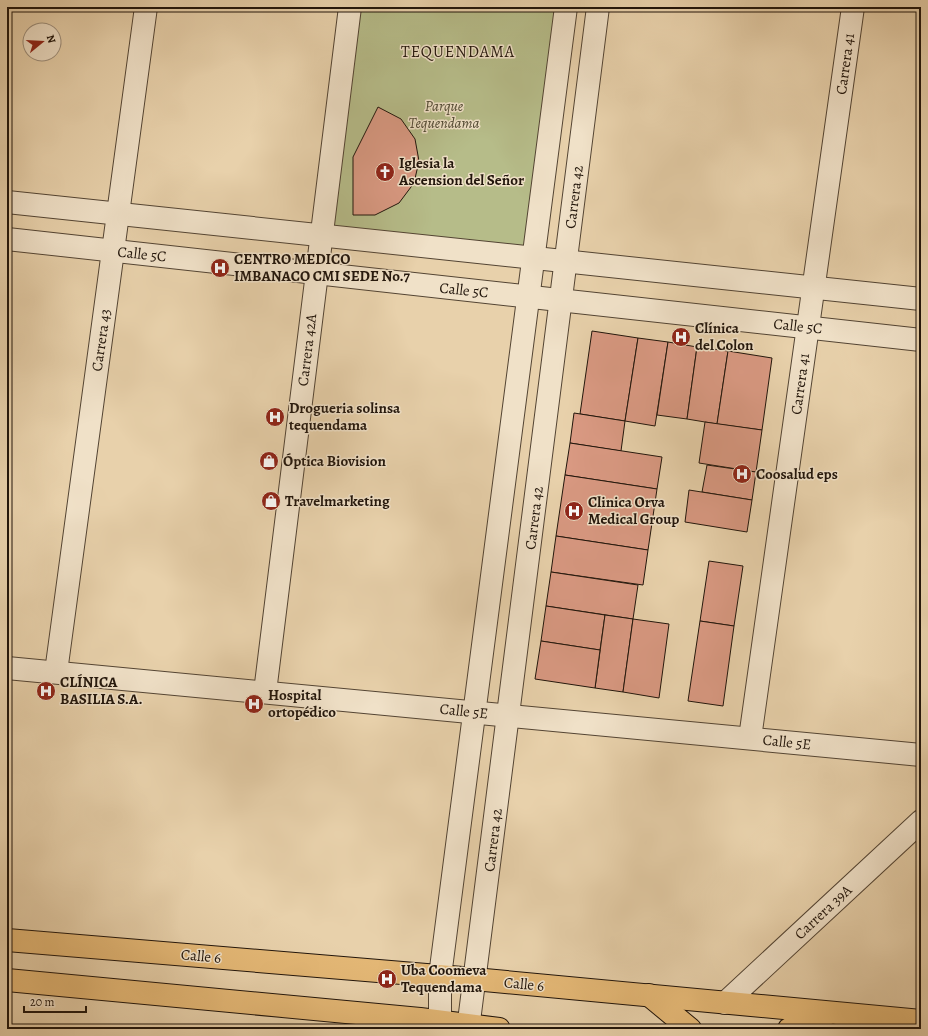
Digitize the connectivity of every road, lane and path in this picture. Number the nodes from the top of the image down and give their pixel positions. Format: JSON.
{"nodes":[{"id":1,"x":146,"y":7,"type":"edge"},
{"id":2,"x":350,"y":7,"type":"edge"},
{"id":3,"x":566,"y":7,"type":"edge"},
{"id":4,"x":598,"y":7,"type":"edge"},
{"id":5,"x":853,"y":7,"type":"edge"},
{"id":6,"x":7,"y":202,"type":"edge"},
{"id":7,"x":118,"y":213,"type":"junction"},
{"id":8,"x":321,"y":235,"type":"junction"},
{"id":9,"x":7,"y":239,"type":"edge"},
{"id":10,"x":113,"y":251,"type":"junction"},
{"id":11,"x":533,"y":258,"type":"junction"},
{"id":12,"x":566,"y":261,"type":"junction"},
{"id":13,"x":316,"y":273,"type":"junction"},
{"id":14,"x":814,"y":288,"type":"junction"},
{"id":15,"x":528,"y":297,"type":"junction"},
{"id":16,"x":921,"y":299,"type":"edge"},
{"id":17,"x":561,"y":300,"type":"junction"},
{"id":18,"x":808,"y":328,"type":"junction"},
{"id":19,"x":921,"y":340,"type":"edge"},
{"id":20,"x":7,"y":668,"type":"edge"},
{"id":21,"x":56,"y":672,"type":"junction"},
{"id":22,"x":265,"y":692,"type":"junction"},
{"id":23,"x":474,"y":712,"type":"junction"},
{"id":24,"x":509,"y":716,"type":"junction"},
{"id":25,"x":750,"y":738,"type":"junction"},
{"id":26,"x":921,"y":755,"type":"edge"},
{"id":27,"x":921,"y":821,"type":"edge"},
{"id":28,"x":7,"y":940,"type":"edge"},
{"id":29,"x":440,"y":976,"type":"junction"},
{"id":30,"x":474,"y":979,"type":"junction"},
{"id":31,"x":7,"y":980,"type":"edge"},
{"id":32,"x":649,"y":995,"type":"junction"},
{"id":33,"x":725,"y":1003,"type":"junction"},
{"id":34,"x":830,"y":1012,"type":"junction"},
{"id":35,"x":921,"y":1021,"type":"edge"},
{"id":36,"x":439,"y":1025,"type":"edge"},
{"id":37,"x":468,"y":1026,"type":"edge"},
{"id":38,"x":499,"y":1029,"type":"edge"},
{"id":39,"x":690,"y":1029,"type":"edge"},
{"id":40,"x":789,"y":1029,"type":"edge"}],
"edges":[{"from":1,"to":7,"type":"street","name":"Carrera 43"},
{"from":2,"to":8,"type":"street","name":"Carrera 42A"},
{"from":3,"to":11,"type":"street"},
{"from":4,"to":12,"type":"street","name":"Carrera 42"},
{"from":5,"to":14,"type":"street","name":"Carrera 41"},
{"from":6,"to":7,"type":"street"},
{"from":7,"to":8,"type":"street"},
{"from":7,"to":10,"type":"street","name":"Carrera 43"},
{"from":8,"to":11,"type":"street"},
{"from":8,"to":13,"type":"street","name":"Carrera 42A"},
{"from":9,"to":10,"type":"street","name":"Calle 5C"},
{"from":10,"to":13,"type":"street","name":"Calle 5C"},
{"from":10,"to":21,"type":"street","name":"Carrera 43"},
{"from":11,"to":12,"type":"street"},
{"from":11,"to":15,"type":"street"},
{"from":12,"to":14,"type":"street"},
{"from":12,"to":17,"type":"street","name":"Carrera 42"},
{"from":13,"to":15,"type":"street","name":"Calle 5C"},
{"from":13,"to":22,"type":"street","name":"Carrera 42A"},
{"from":14,"to":16,"type":"street"},
{"from":14,"to":18,"type":"street","name":"Carrera 41"},
{"from":15,"to":17,"type":"street","name":"Calle 5C"},
{"from":15,"to":23,"type":"street"},
{"from":17,"to":18,"type":"street","name":"Calle 5C"},
{"from":17,"to":24,"type":"street","name":"Carrera 42"},
{"from":18,"to":19,"type":"street","name":"Calle 5C"},
{"from":18,"to":25,"type":"street","name":"Carrera 41"},
{"from":20,"to":21,"type":"street","name":"Calle 5E"},
{"from":21,"to":22,"type":"street","name":"Calle 5E"},
{"from":22,"to":23,"type":"street","name":"Calle 5E"},
{"from":23,"to":24,"type":"street","name":"Calle 5E"},
{"from":23,"to":29,"type":"street"},
{"from":24,"to":25,"type":"street","name":"Calle 5E"},
{"from":24,"to":30,"type":"street","name":"Carrera 42"},
{"from":25,"to":26,"type":"street","name":"Calle 5E"},
{"from":27,"to":33,"type":"street","name":"Carrera 39A"},
{"from":28,"to":29,"type":"main road","name":"Calle 6"},
{"from":29,"to":30,"type":"main road","name":"Calle 6"},
{"from":29,"to":36,"type":"street"},
{"from":30,"to":32,"type":"main road","name":"Calle 6"},
{"from":30,"to":37,"type":"street","name":"Carrera 42"},
{"from":31,"to":36,"type":"main road"},
{"from":32,"to":33,"type":"main road","name":"Calle 6"},
{"from":32,"to":39,"type":"main road"},
{"from":33,"to":34,"type":"main road","name":"Calle 6"},
{"from":34,"to":35,"type":"main road","name":"Calle 6"},
{"from":34,"to":40,"type":"main road"},
{"from":36,"to":37,"type":"main road"},
{"from":37,"to":38,"type":"main road"}]}
